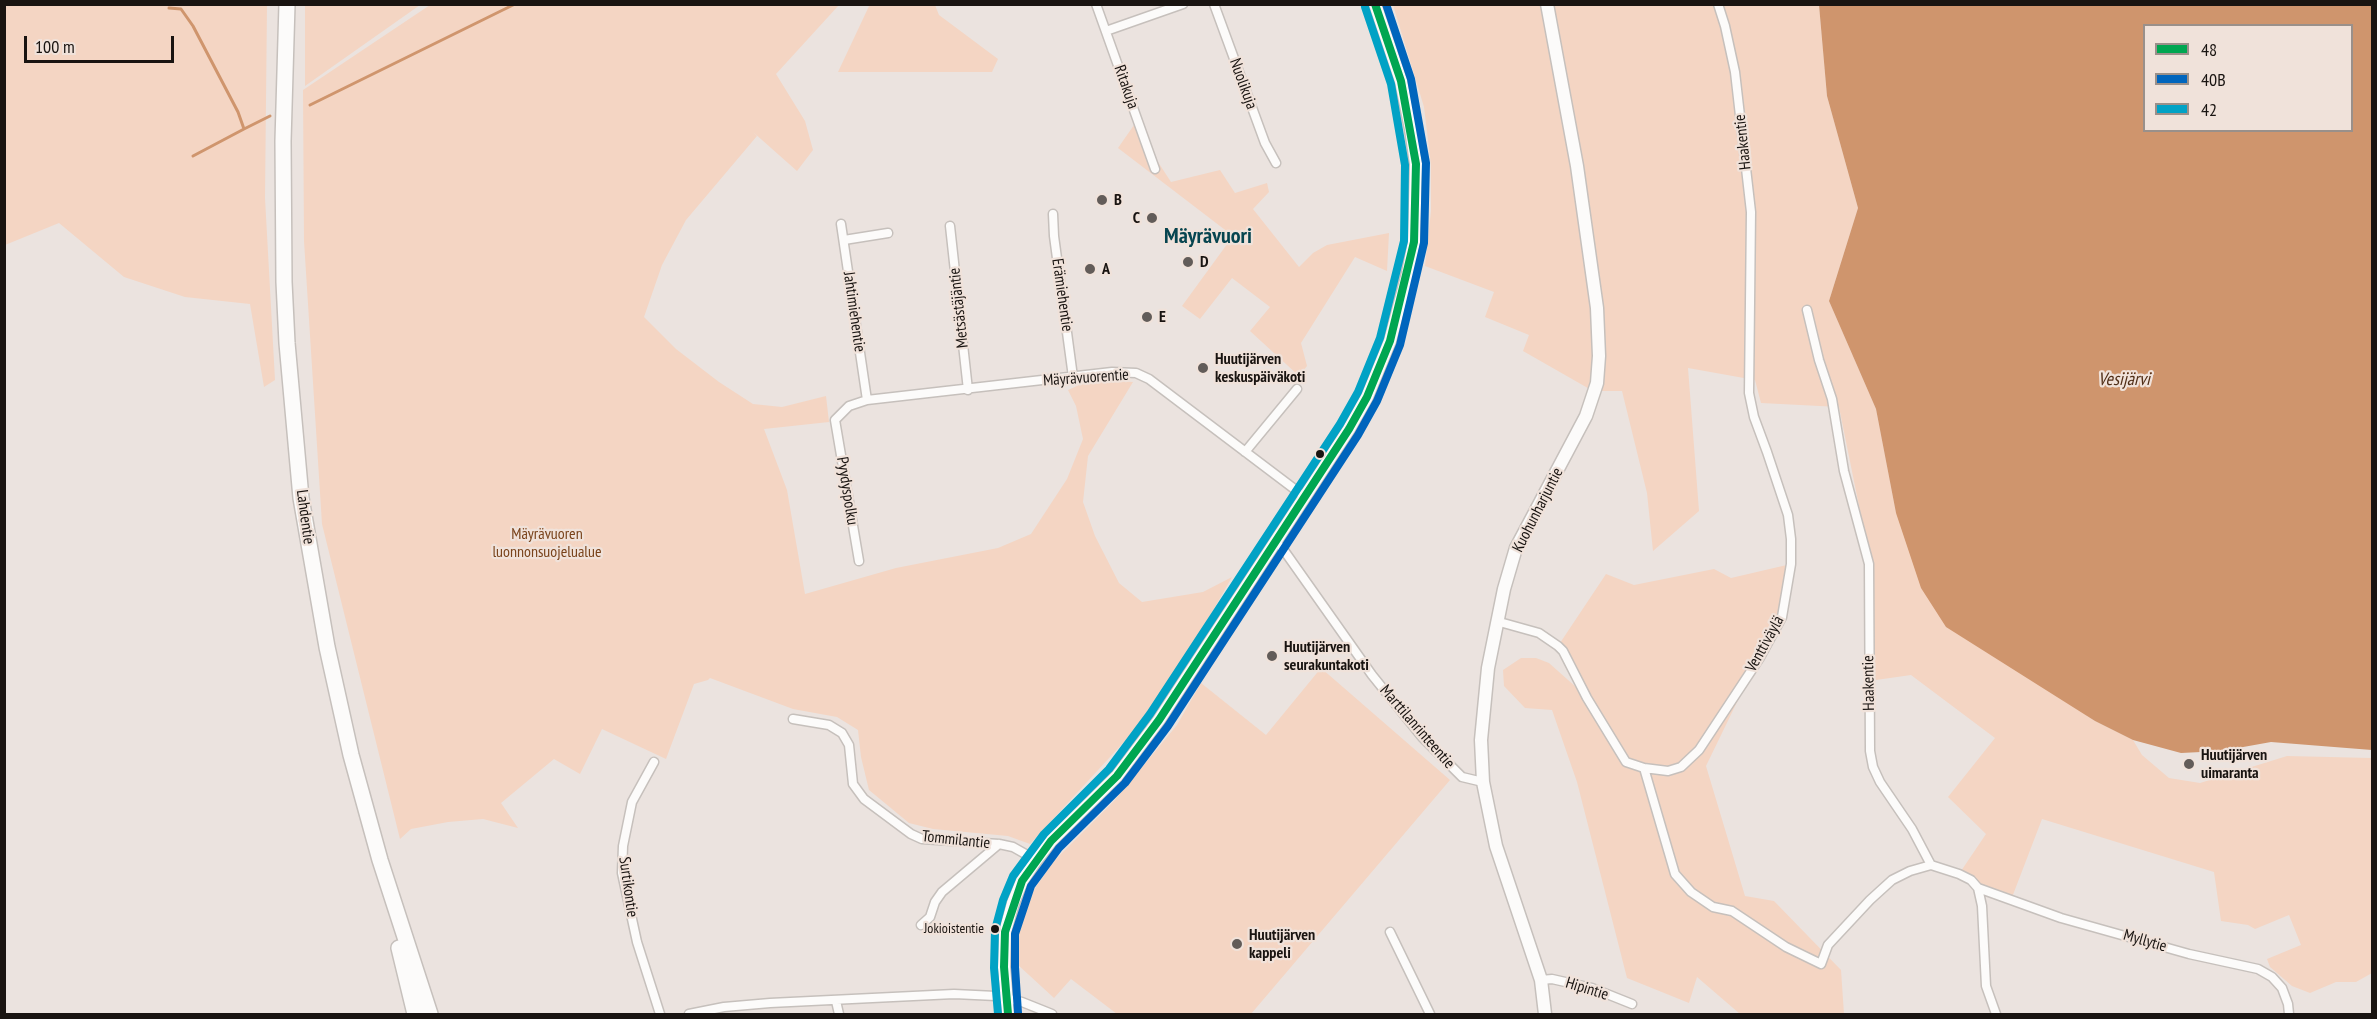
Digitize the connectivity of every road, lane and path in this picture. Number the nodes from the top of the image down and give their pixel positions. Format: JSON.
{"nodes":[{"id":1,"x":287,"y":4,"type":"edge"},
{"id":2,"x":1096,"y":4,"type":"edge"},
{"id":3,"x":1183,"y":4,"type":"edge"},
{"id":4,"x":1214,"y":4,"type":"edge"},
{"id":5,"x":1375,"y":4,"type":"edge"},
{"id":6,"x":1546,"y":4,"type":"edge"},
{"id":7,"x":1718,"y":4,"type":"edge"},
{"id":8,"x":1107,"y":31,"type":"junction"},
{"id":9,"x":1276,"y":163,"type":"dead end"},
{"id":10,"x":1155,"y":170,"type":"dead end"},
{"id":11,"x":1751,"y":212,"type":"joint"},
{"id":12,"x":1053,"y":214,"type":"dead end"},
{"id":13,"x":841,"y":224,"type":"dead end"},
{"id":14,"x":950,"y":226,"type":"dead end"},
{"id":15,"x":888,"y":233,"type":"dead end"},
{"id":16,"x":844,"y":240,"type":"junction"},
{"id":17,"x":1807,"y":310,"type":"dead end"},
{"id":18,"x":1073,"y":377,"type":"junction"},
{"id":19,"x":1297,"y":389,"type":"dead end"},
{"id":20,"x":968,"y":390,"type":"junction"},
{"id":21,"x":867,"y":400,"type":"junction"},
{"id":22,"x":836,"y":420,"type":"joint"},
{"id":23,"x":1245,"y":452,"type":"junction"},
{"id":24,"x":1305,"y":497,"type":"junction"},
{"id":25,"x":1276,"y":542,"type":"junction"},
{"id":26,"x":859,"y":561,"type":"dead end"},
{"id":27,"x":1496,"y":621,"type":"junction"},
{"id":28,"x":793,"y":719,"type":"dead end"},
{"id":29,"x":654,"y":762,"type":"dead end"},
{"id":30,"x":1644,"y":768,"type":"junction"},
{"id":31,"x":1483,"y":782,"type":"junction"},
{"id":32,"x":999,"y":844,"type":"junction"},
{"id":33,"x":380,"y":860,"type":"junction"},
{"id":34,"x":1036,"y":860,"type":"junction"},
{"id":35,"x":1931,"y":865,"type":"junction"},
{"id":36,"x":1978,"y":888,"type":"junction"},
{"id":37,"x":921,"y":925,"type":"dead end"},
{"id":38,"x":1390,"y":932,"type":"dead end"},
{"id":39,"x":404,"y":935,"type":"junction"},
{"id":40,"x":1541,"y":981,"type":"junction"},
{"id":41,"x":1007,"y":999,"type":"junction"},
{"id":42,"x":836,"y":1001,"type":"junction"},
{"id":43,"x":1632,"y":1004,"type":"dead end"},
{"id":44,"x":415,"y":1014,"type":"edge"},
{"id":45,"x":430,"y":1014,"type":"edge"},
{"id":46,"x":436,"y":1014,"type":"edge"},
{"id":47,"x":660,"y":1014,"type":"edge"},
{"id":48,"x":689,"y":1014,"type":"edge"},
{"id":49,"x":838,"y":1014,"type":"edge"},
{"id":50,"x":1008,"y":1014,"type":"edge"},
{"id":51,"x":1052,"y":1014,"type":"edge"},
{"id":52,"x":1430,"y":1014,"type":"edge"},
{"id":53,"x":1545,"y":1014,"type":"edge"},
{"id":54,"x":1995,"y":1014,"type":"edge"},
{"id":55,"x":2289,"y":1014,"type":"edge"}],
"edges":[{"from":1,"to":33,"type":"highway","name":"Lahdentie"},
{"from":2,"to":8,"type":"street","name":"Ritakuja"},
{"from":3,"to":8,"type":"street"},
{"from":4,"to":9,"type":"street","name":"Nuolikuja"},
{"from":5,"to":24,"type":"street"},
{"from":6,"to":27,"type":"street","name":"Kuohunharjuntie"},
{"from":7,"to":11,"type":"street","name":"Haakentie"},
{"from":8,"to":10,"type":"street","name":"Ritakuja"},
{"from":11,"to":30,"type":"street","name":"Venttiväylä"},
{"from":12,"to":18,"type":"street","name":"Erämiehentie"},
{"from":13,"to":16,"type":"street","name":"Jahtimiehentie"},
{"from":14,"to":20,"type":"street","name":"Metsästäjäntie"},
{"from":15,"to":16,"type":"street"},
{"from":16,"to":21,"type":"street","name":"Jahtimiehentie"},
{"from":17,"to":35,"type":"street","name":"Haakentie"},
{"from":18,"to":20,"type":"street","name":"Mäyrävuorentie"},
{"from":18,"to":23,"type":"street","name":"Mäyrävuorentie"},
{"from":19,"to":23,"type":"street"},
{"from":20,"to":21,"type":"street","name":"Mäyrävuorentie"},
{"from":21,"to":22,"type":"street","name":"Mäyrävuorentie"},
{"from":22,"to":26,"type":"street","name":"Pyydyspolku"},
{"from":23,"to":24,"type":"street","name":"Mäyrävuorentie"},
{"from":24,"to":25,"type":"street"},
{"from":25,"to":31,"type":"street","name":"Marttilanrinteentie"},
{"from":25,"to":34,"type":"street"},
{"from":27,"to":30,"type":"street"},
{"from":27,"to":31,"type":"street","name":"Kuohunharjuntie"},
{"from":28,"to":32,"type":"street","name":"Tommilantie"},
{"from":29,"to":47,"type":"street","name":"Surtikontie"},
{"from":30,"to":35,"type":"street"},
{"from":31,"to":40,"type":"street","name":"Kuohunharjuntie"},
{"from":32,"to":34,"type":"street","name":"Tommilantie"},
{"from":32,"to":37,"type":"street"},
{"from":33,"to":39,"type":"highway","name":"Lahdentie"},
{"from":33,"to":44,"type":"highway"},
{"from":34,"to":41,"type":"street"},
{"from":35,"to":36,"type":"street"},
{"from":36,"to":54,"type":"street"},
{"from":36,"to":55,"type":"street","name":"Myllytie"},
{"from":38,"to":52,"type":"street"},
{"from":39,"to":45,"type":"highway","name":"Lahdentie"},
{"from":39,"to":46,"type":"highway"},
{"from":40,"to":43,"type":"street","name":"Hipintie"},
{"from":40,"to":53,"type":"street","name":"Kuohunharjuntie"},
{"from":41,"to":42,"type":"street"},
{"from":41,"to":50,"type":"street"},
{"from":41,"to":51,"type":"street"},
{"from":42,"to":48,"type":"street"},
{"from":42,"to":49,"type":"street"}]}
